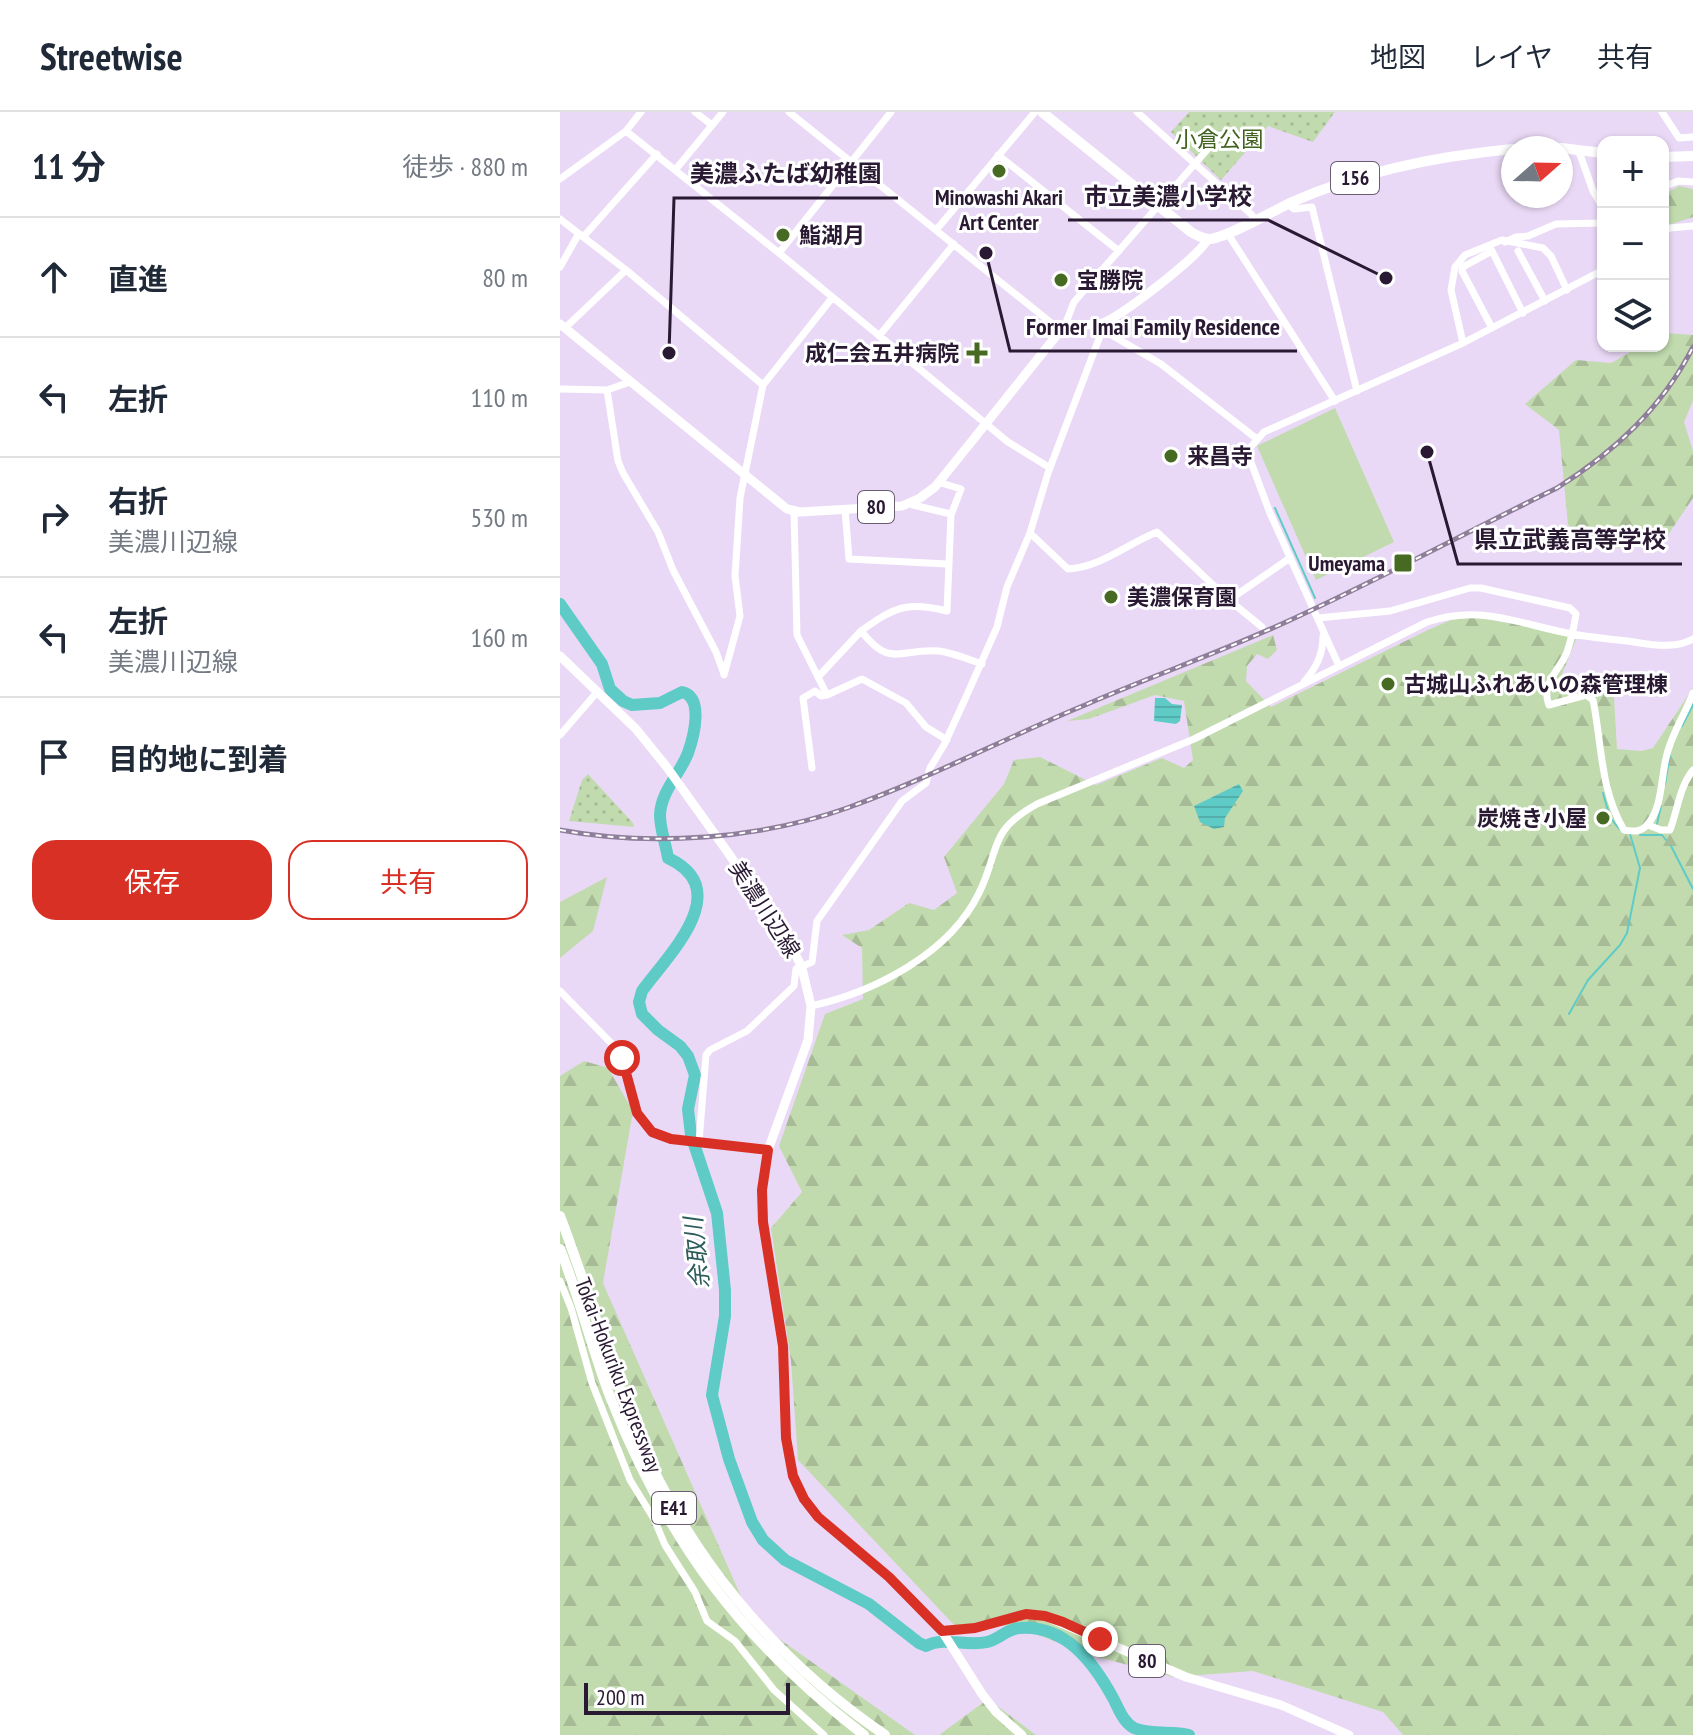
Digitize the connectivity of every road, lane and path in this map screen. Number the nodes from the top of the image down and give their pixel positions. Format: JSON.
{"nodes":[{"id":1,"x":641,"y":112,"type":"edge"},
{"id":2,"x":695,"y":112,"type":"edge"},
{"id":3,"x":723,"y":112,"type":"edge"},
{"id":4,"x":789,"y":112,"type":"edge"},
{"id":5,"x":891,"y":112,"type":"edge"},
{"id":6,"x":1035,"y":112,"type":"edge"},
{"id":7,"x":1042,"y":112,"type":"edge"},
{"id":8,"x":1137,"y":112,"type":"edge"},
{"id":9,"x":1662,"y":112,"type":"edge"},
{"id":10,"x":712,"y":125,"type":"junction"},
{"id":11,"x":626,"y":131,"type":"junction"},
{"id":12,"x":1220,"y":135,"type":"dead end"},
{"id":13,"x":1693,"y":137,"type":"edge"},
{"id":14,"x":1573,"y":149,"type":"edge"},
{"id":15,"x":1578,"y":149,"type":"junction"},
{"id":16,"x":1501,"y":151,"type":"edge"},
{"id":17,"x":1597,"y":152,"type":"edge"},
{"id":18,"x":657,"y":154,"type":"junction"},
{"id":19,"x":998,"y":155,"type":"junction"},
{"id":20,"x":1693,"y":156,"type":"edge"},
{"id":21,"x":1669,"y":157,"type":"edge"},
{"id":22,"x":851,"y":163,"type":"junction"},
{"id":23,"x":1195,"y":164,"type":"junction"},
{"id":24,"x":676,"y":169,"type":"junction"},
{"id":25,"x":560,"y":179,"type":"edge"},
{"id":26,"x":1693,"y":182,"type":"edge"},
{"id":27,"x":1669,"y":185,"type":"edge"},
{"id":28,"x":1597,"y":198,"type":"edge"},
{"id":29,"x":1288,"y":204,"type":"junction"},
{"id":30,"x":1158,"y":207,"type":"junction"},
{"id":31,"x":560,"y":219,"type":"edge"},
{"id":32,"x":1254,"y":220,"type":"junction"},
{"id":33,"x":1597,"y":223,"type":"edge"},
{"id":34,"x":1693,"y":226,"type":"edge"},
{"id":35,"x":937,"y":229,"type":"junction"},
{"id":36,"x":1669,"y":229,"type":"edge"},
{"id":37,"x":1228,"y":234,"type":"junction"},
{"id":38,"x":581,"y":236,"type":"junction"},
{"id":39,"x":1208,"y":239,"type":"junction"},
{"id":40,"x":1507,"y":241,"type":"junction"},
{"id":41,"x":954,"y":244,"type":"junction"},
{"id":42,"x":1119,"y":251,"type":"junction"},
{"id":43,"x":1518,"y":251,"type":"dead end"},
{"id":44,"x":779,"y":253,"type":"junction"},
{"id":45,"x":1482,"y":257,"type":"junction"},
{"id":46,"x":560,"y":267,"type":"edge"},
{"id":47,"x":626,"y":270,"type":"junction"},
{"id":48,"x":1597,"y":273,"type":"edge"},
{"id":49,"x":1567,"y":290,"type":"junction"},
{"id":50,"x":832,"y":298,"type":"junction"},
{"id":51,"x":1545,"y":301,"type":"junction"},
{"id":52,"x":1523,"y":313,"type":"junction"},
{"id":53,"x":1102,"y":323,"type":"junction"},
{"id":54,"x":562,"y":326,"type":"edge"},
{"id":55,"x":1062,"y":327,"type":"junction"},
{"id":56,"x":1492,"y":328,"type":"junction"},
{"id":57,"x":879,"y":336,"type":"junction"},
{"id":58,"x":1463,"y":343,"type":"junction"},
{"id":59,"x":630,"y":382,"type":"junction"},
{"id":60,"x":763,"y":385,"type":"junction"},
{"id":61,"x":560,"y":389,"type":"edge"},
{"id":62,"x":607,"y":390,"type":"junction"},
{"id":63,"x":1357,"y":391,"type":"junction"},
{"id":64,"x":1335,"y":401,"type":"junction"},
{"id":65,"x":985,"y":422,"type":"junction"},
{"id":66,"x":1255,"y":441,"type":"junction"},
{"id":67,"x":1050,"y":468,"type":"junction"},
{"id":68,"x":743,"y":474,"type":"junction"},
{"id":69,"x":938,"y":482,"type":"junction"},
{"id":70,"x":911,"y":502,"type":"junction"},
{"id":71,"x":845,"y":509,"type":"junction"},
{"id":72,"x":794,"y":511,"type":"junction"},
{"id":73,"x":951,"y":514,"type":"junction"},
{"id":74,"x":1030,"y":533,"type":"junction"},
{"id":75,"x":1290,"y":558,"type":"junction"},
{"id":76,"x":947,"y":564,"type":"junction"},
{"id":77,"x":1229,"y":600,"type":"junction"},
{"id":78,"x":1318,"y":618,"type":"junction"},
{"id":79,"x":1262,"y":627,"type":"dead end"},
{"id":80,"x":1323,"y":629,"type":"junction"},
{"id":81,"x":861,"y":631,"type":"junction"},
{"id":82,"x":1572,"y":634,"type":"junction"},
{"id":83,"x":1691,"y":643,"type":"edge"},
{"id":84,"x":560,"y":656,"type":"edge"},
{"id":85,"x":982,"y":664,"type":"junction"},
{"id":86,"x":1339,"y":666,"type":"junction"},
{"id":87,"x":818,"y":677,"type":"junction"},
{"id":88,"x":1300,"y":686,"type":"junction"},
{"id":89,"x":598,"y":691,"type":"junction"},
{"id":90,"x":1693,"y":693,"type":"edge"},
{"id":91,"x":827,"y":695,"type":"junction"},
{"id":92,"x":560,"y":735,"type":"edge"},
{"id":93,"x":947,"y":740,"type":"junction"},
{"id":94,"x":812,"y":768,"type":"dead end"},
{"id":95,"x":1693,"y":770,"type":"edge"},
{"id":96,"x":1648,"y":825,"type":"junction"},
{"id":97,"x":802,"y":968,"type":"junction"},
{"id":98,"x":560,"y":991,"type":"edge"},
{"id":99,"x":811,"y":1006,"type":"junction"},
{"id":100,"x":695,"y":1142,"type":"junction"},
{"id":101,"x":768,"y":1150,"type":"junction"},
{"id":102,"x":560,"y":1216,"type":"edge"},
{"id":103,"x":560,"y":1249,"type":"edge"},
{"id":104,"x":560,"y":1281,"type":"edge"},
{"id":105,"x":944,"y":1634,"type":"junction"},
{"id":106,"x":824,"y":1735,"type":"edge"},
{"id":107,"x":864,"y":1735,"type":"edge"},
{"id":108,"x":885,"y":1735,"type":"edge"},
{"id":109,"x":1022,"y":1735,"type":"edge"},
{"id":110,"x":1349,"y":1735,"type":"edge"}],
"edges":[{"from":1,"to":11,"type":"street"},
{"from":2,"to":10,"type":"street"},
{"from":3,"to":10,"type":"street"},
{"from":4,"to":22,"type":"street"},
{"from":5,"to":22,"type":"street"},
{"from":6,"to":19,"type":"street"},
{"from":7,"to":30,"type":"highway"},
{"from":8,"to":23,"type":"street"},
{"from":9,"to":13,"type":"street"},
{"from":10,"to":24,"type":"street"},
{"from":11,"to":18,"type":"street"},
{"from":11,"to":25,"type":"street"},
{"from":12,"to":23,"type":"street"},
{"from":14,"to":15,"type":"highway"},
{"from":15,"to":17,"type":"highway"},
{"from":15,"to":28,"type":"street"},
{"from":16,"to":29,"type":"highway","number":"156"},
{"from":18,"to":24,"type":"street"},
{"from":18,"to":38,"type":"street"},
{"from":19,"to":35,"type":"street"},
{"from":19,"to":42,"type":"street"},
{"from":20,"to":21,"type":"highway"},
{"from":22,"to":35,"type":"street"},
{"from":22,"to":44,"type":"street"},
{"from":23,"to":30,"type":"street"},
{"from":23,"to":32,"type":"street"},
{"from":24,"to":44,"type":"street"},
{"from":26,"to":27,"type":"street"},
{"from":29,"to":32,"type":"highway","number":"156"},
{"from":29,"to":63,"type":"street"},
{"from":30,"to":39,"type":"highway"},
{"from":30,"to":42,"type":"street"},
{"from":31,"to":38,"type":"street"},
{"from":32,"to":37,"type":"highway","number":"156"},
{"from":33,"to":40,"type":"street"},
{"from":34,"to":36,"type":"street"},
{"from":35,"to":41,"type":"street"},
{"from":37,"to":39,"type":"highway","number":"156"},
{"from":37,"to":64,"type":"street"},
{"from":38,"to":46,"type":"street"},
{"from":38,"to":47,"type":"street"},
{"from":39,"to":53,"type":"main road"},
{"from":40,"to":45,"type":"street"},
{"from":40,"to":49,"type":"street"},
{"from":40,"to":58,"type":"street"},
{"from":41,"to":55,"type":"street"},
{"from":41,"to":57,"type":"street"},
{"from":42,"to":55,"type":"street"},
{"from":43,"to":51,"type":"street"},
{"from":44,"to":50,"type":"street"},
{"from":45,"to":52,"type":"street"},
{"from":45,"to":56,"type":"street"},
{"from":47,"to":54,"type":"street"},
{"from":47,"to":60,"type":"street"},
{"from":48,"to":49,"type":"street"},
{"from":49,"to":51,"type":"street"},
{"from":50,"to":57,"type":"street"},
{"from":50,"to":60,"type":"street"},
{"from":51,"to":52,"type":"street"},
{"from":52,"to":56,"type":"street"},
{"from":53,"to":55,"type":"main road"},
{"from":53,"to":66,"type":"street"},
{"from":53,"to":67,"type":"street"},
{"from":54,"to":59,"type":"main road"},
{"from":55,"to":65,"type":"main road","number":"80"},
{"from":56,"to":58,"type":"street"},
{"from":57,"to":65,"type":"street"},
{"from":58,"to":63,"type":"street"},
{"from":59,"to":62,"type":"street"},
{"from":59,"to":68,"type":"main road"},
{"from":60,"to":68,"type":"street"},
{"from":61,"to":62,"type":"street"},
{"from":62,"to":68,"type":"street"},
{"from":63,"to":64,"type":"street"},
{"from":64,"to":66,"type":"street"},
{"from":65,"to":67,"type":"street"},
{"from":65,"to":69,"type":"main road","number":"80"},
{"from":66,"to":75,"type":"street"},
{"from":67,"to":74,"type":"street"},
{"from":68,"to":72,"type":"main road"},
{"from":69,"to":70,"type":"main road","number":"80"},
{"from":69,"to":73,"type":"street"},
{"from":70,"to":71,"type":"main road","number":"80"},
{"from":70,"to":73,"type":"street"},
{"from":71,"to":72,"type":"main road","number":"80"},
{"from":71,"to":76,"type":"street"},
{"from":72,"to":87,"type":"street"},
{"from":73,"to":76,"type":"street"},
{"from":74,"to":77,"type":"street"},
{"from":74,"to":85,"type":"street"},
{"from":75,"to":77,"type":"street"},
{"from":75,"to":78,"type":"street"},
{"from":76,"to":81,"type":"street"},
{"from":77,"to":79,"type":"street"},
{"from":78,"to":80,"type":"street"},
{"from":78,"to":82,"type":"street"},
{"from":80,"to":86,"type":"street"},
{"from":80,"to":88,"type":"street"},
{"from":81,"to":85,"type":"street"},
{"from":81,"to":87,"type":"street"},
{"from":82,"to":83,"type":"street"},
{"from":82,"to":86,"type":"street"},
{"from":82,"to":96,"type":"street"},
{"from":84,"to":89,"type":"main road","name":"美濃川辺線"},
{"from":85,"to":93,"type":"street"},
{"from":86,"to":88,"type":"street"},
{"from":87,"to":91,"type":"street"},
{"from":88,"to":99,"type":"street"},
{"from":89,"to":92,"type":"street"},
{"from":89,"to":97,"type":"main road","name":"美濃川辺線"},
{"from":90,"to":96,"type":"street"},
{"from":91,"to":93,"type":"street"},
{"from":91,"to":94,"type":"street"},
{"from":93,"to":97,"type":"street"},
{"from":95,"to":96,"type":"street"},
{"from":97,"to":99,"type":"main road","name":"美濃川辺線"},
{"from":97,"to":100,"type":"street"},
{"from":98,"to":100,"type":"street"},
{"from":99,"to":101,"type":"main road","name":"美濃川辺線"},
{"from":100,"to":101,"type":"street"},
{"from":101,"to":105,"type":"main road","name":"美濃川辺線"},
{"from":102,"to":108,"type":"highway","name":"Tokai-Hokuriku Expressway","number":"E41"},
{"from":103,"to":107,"type":"highway","name":"Tokai-Hokuriku Expressway","number":"E41"},
{"from":104,"to":106,"type":"street"},
{"from":105,"to":109,"type":"main road","name":"美濃川辺線"},
{"from":105,"to":110,"type":"main road","number":"80"}]}
